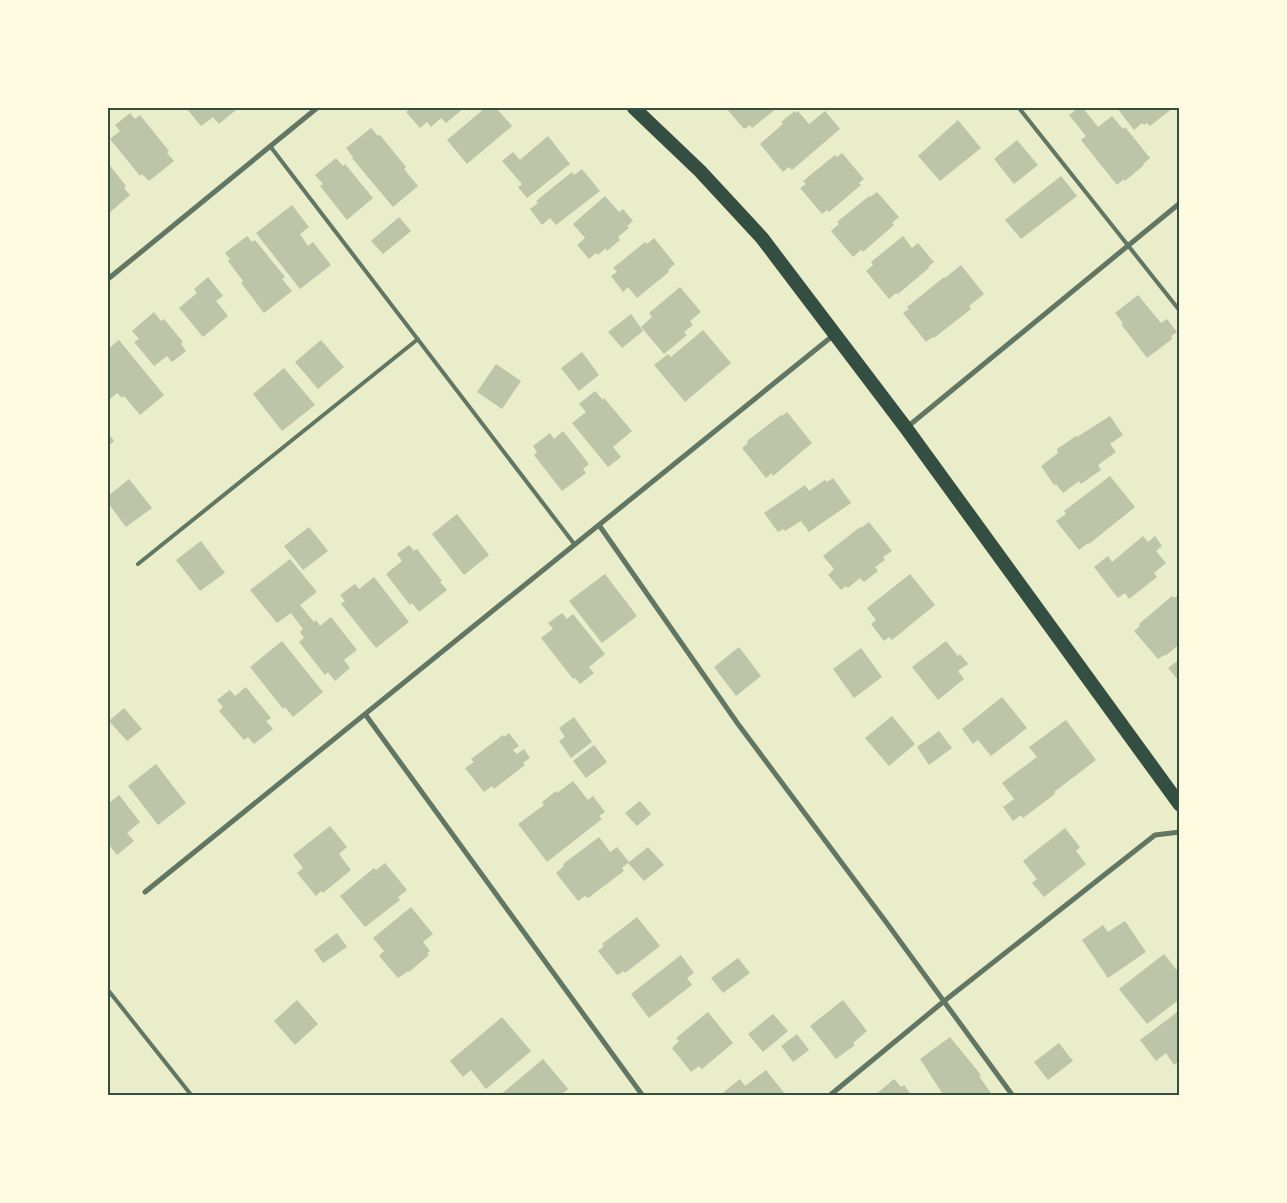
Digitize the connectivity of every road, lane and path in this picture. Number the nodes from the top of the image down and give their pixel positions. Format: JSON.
{"nodes":[{"id":1,"x":317,"y":108,"type":"edge"},
{"id":2,"x":634,"y":108,"type":"edge"},
{"id":3,"x":1019,"y":108,"type":"edge"},
{"id":4,"x":270,"y":146,"type":"junction"},
{"id":5,"x":1180,"y":202,"type":"edge"},
{"id":6,"x":1129,"y":244,"type":"junction"},
{"id":7,"x":108,"y":279,"type":"edge"},
{"id":8,"x":1180,"y":311,"type":"edge"},
{"id":9,"x":835,"y":334,"type":"junction"},
{"id":10,"x":418,"y":340,"type":"junction"},
{"id":11,"x":906,"y":428,"type":"junction"},
{"id":12,"x":599,"y":525,"type":"junction"},
{"id":13,"x":575,"y":545,"type":"junction"},
{"id":14,"x":138,"y":564,"type":"dead end"},
{"id":15,"x":365,"y":714,"type":"junction"},
{"id":16,"x":1180,"y":805,"type":"edge"},
{"id":17,"x":1180,"y":832,"type":"edge"},
{"id":18,"x":146,"y":892,"type":"dead end"},
{"id":19,"x":108,"y":990,"type":"edge"},
{"id":20,"x":943,"y":1002,"type":"junction"},
{"id":21,"x":192,"y":1096,"type":"edge"},
{"id":22,"x":643,"y":1096,"type":"edge"},
{"id":23,"x":829,"y":1096,"type":"edge"},
{"id":24,"x":1012,"y":1096,"type":"edge"}],
"edges":[{"from":1,"to":4,"type":"street"},
{"from":2,"to":9,"type":"highway"},
{"from":3,"to":6,"type":"lane"},
{"from":4,"to":7,"type":"street"},
{"from":4,"to":10,"type":"lane"},
{"from":5,"to":6,"type":"street"},
{"from":6,"to":8,"type":"lane"},
{"from":6,"to":11,"type":"street"},
{"from":9,"to":11,"type":"highway"},
{"from":9,"to":12,"type":"street"},
{"from":10,"to":13,"type":"lane"},
{"from":10,"to":14,"type":"lane"},
{"from":11,"to":16,"type":"highway"},
{"from":12,"to":13,"type":"street"},
{"from":12,"to":20,"type":"street"},
{"from":13,"to":15,"type":"street"},
{"from":15,"to":18,"type":"street"},
{"from":15,"to":22,"type":"street"},
{"from":17,"to":20,"type":"street"},
{"from":19,"to":21,"type":"lane"},
{"from":20,"to":23,"type":"street"},
{"from":20,"to":24,"type":"street"}]}
